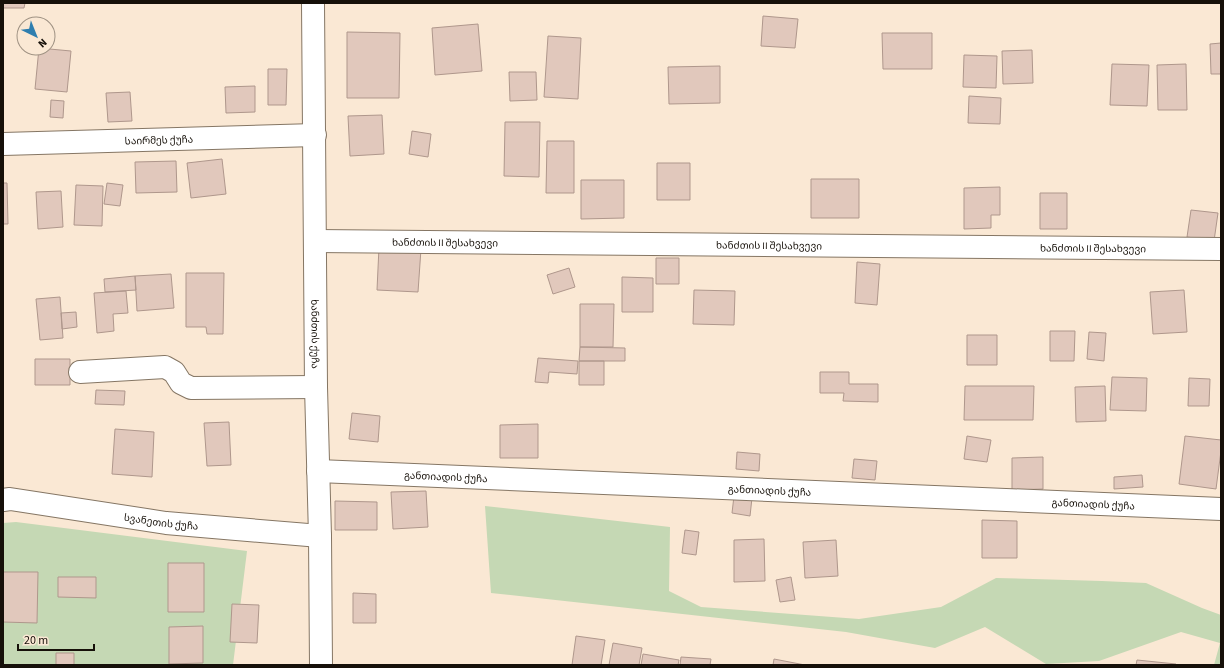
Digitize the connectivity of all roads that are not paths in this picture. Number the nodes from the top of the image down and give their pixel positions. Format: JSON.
{"nodes":[{"id":1,"x":313,"y":3,"type":"edge"},
{"id":2,"x":315,"y":135,"type":"junction"},
{"id":3,"x":3,"y":144,"type":"edge"},
{"id":4,"x":316,"y":241,"type":"junction"},
{"id":5,"x":1221,"y":249,"type":"edge"},
{"id":6,"x":80,"y":372,"type":"dead end"},
{"id":7,"x":316,"y":387,"type":"junction"},
{"id":8,"x":318,"y":471,"type":"junction"},
{"id":9,"x":3,"y":500,"type":"edge"},
{"id":10,"x":1221,"y":509,"type":"edge"},
{"id":11,"x":320,"y":536,"type":"junction"},
{"id":12,"x":321,"y":665,"type":"edge"}],
"edges":[{"from":1,"to":2,"type":"street","name":"ხანძთის ქუჩა"},
{"from":2,"to":3,"type":"street","name":"საირმეს ქუჩა"},
{"from":2,"to":4,"type":"street","name":"ხანძთის ქუჩა"},
{"from":4,"to":5,"type":"street","name":"ხანძთის II შესახვევი"},
{"from":4,"to":7,"type":"street","name":"ხანძთის ქუჩა"},
{"from":6,"to":7,"type":"street"},
{"from":7,"to":8,"type":"street","name":"ხანძთის ქუჩა"},
{"from":8,"to":10,"type":"street","name":"განთიადის ქუჩა"},
{"from":8,"to":11,"type":"street","name":"ხანძთის ქუჩა"},
{"from":9,"to":11,"type":"street","name":"სვანეთის ქუჩა"},
{"from":11,"to":12,"type":"street","name":"ხანძთის ქუჩა"}]}
